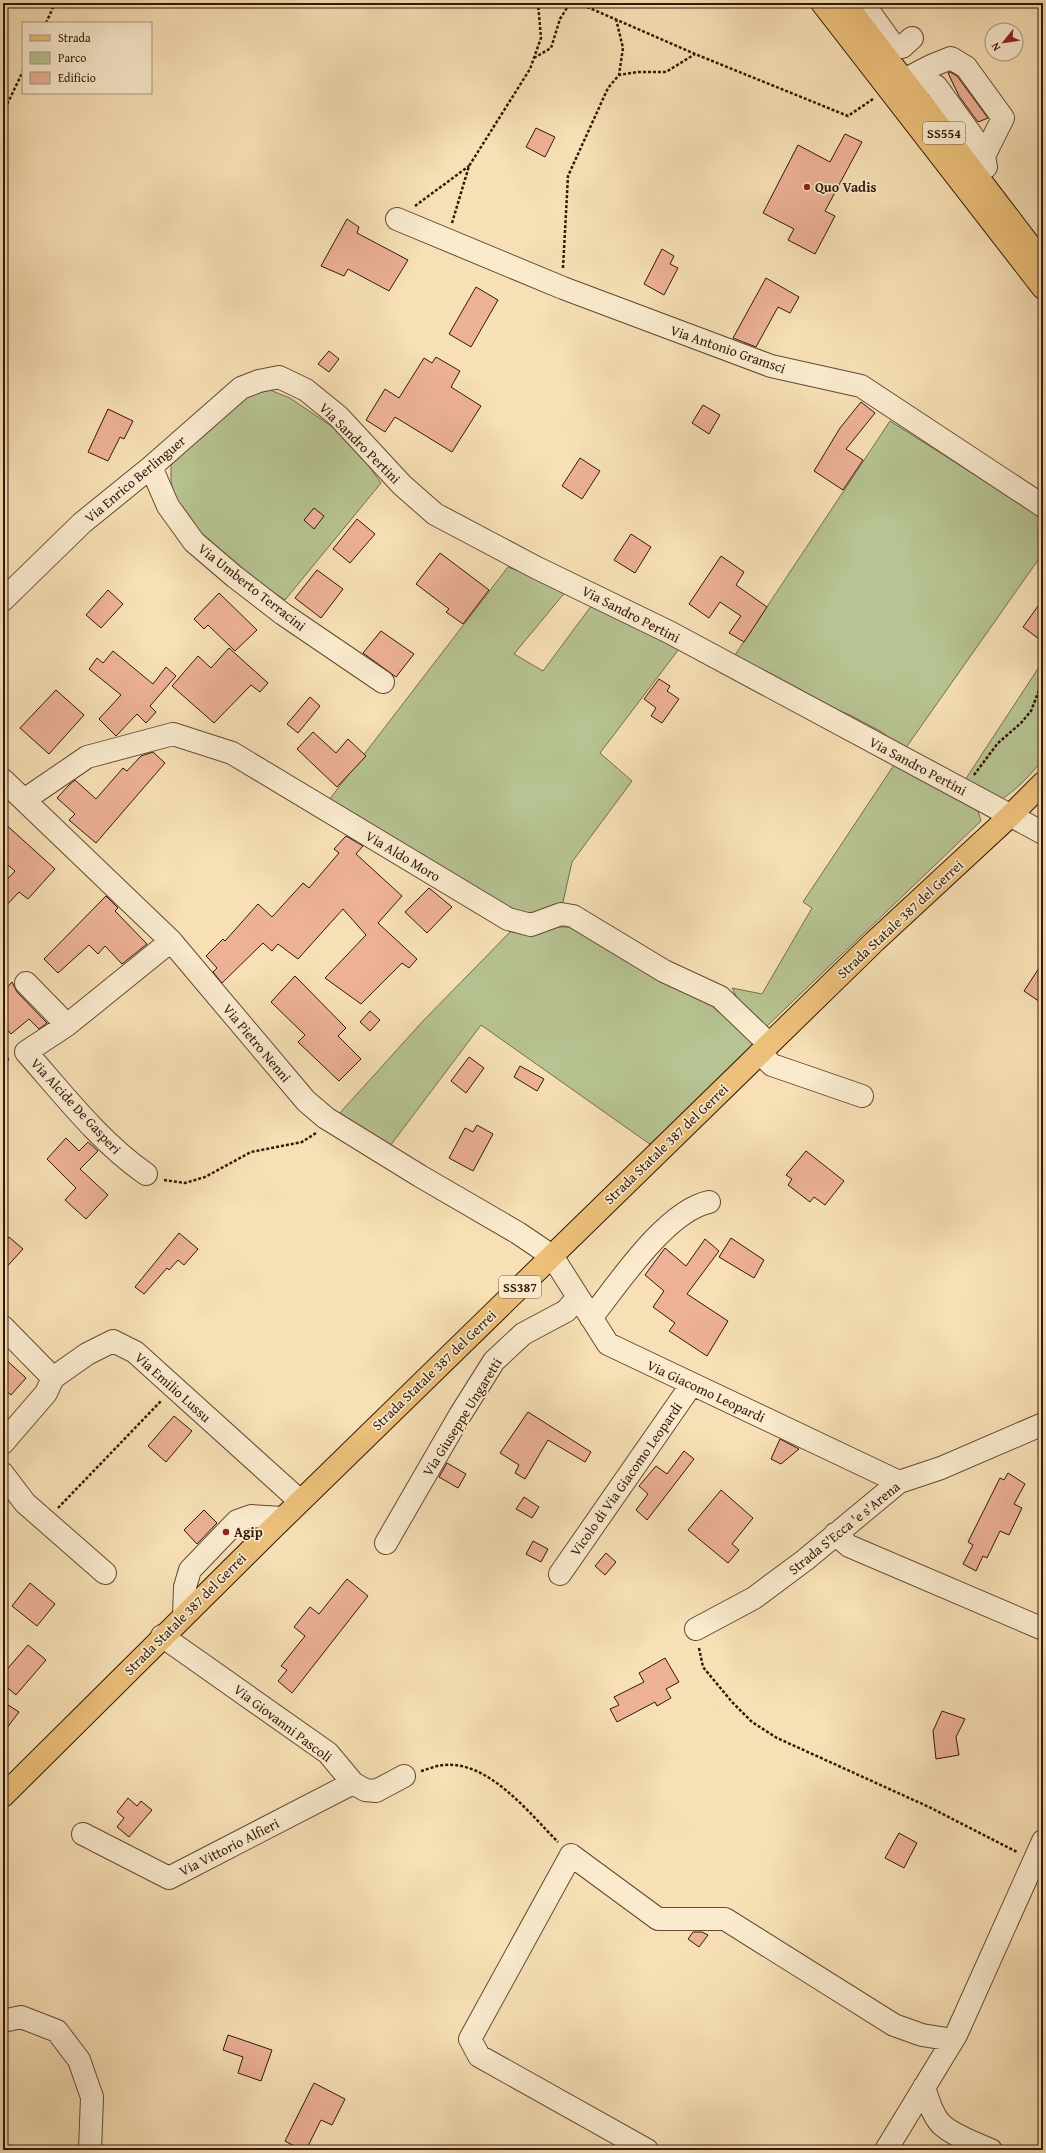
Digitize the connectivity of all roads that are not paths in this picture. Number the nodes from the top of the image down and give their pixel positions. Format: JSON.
{"nodes":[{"id":1,"x":822,"y":3,"type":"edge"},
{"id":2,"x":855,"y":6,"type":"edge"},
{"id":3,"x":912,"y":38,"type":"dead end"},
{"id":4,"x":899,"y":82,"type":"junction"},
{"id":5,"x":984,"y":156,"type":"junction"},
{"id":6,"x":991,"y":194,"type":"junction"},
{"id":7,"x":397,"y":218,"type":"road end"},
{"id":8,"x":1043,"y":263,"type":"edge"},
{"id":9,"x":1043,"y":288,"type":"edge"},
{"id":10,"x":279,"y":377,"type":"joint"},
{"id":11,"x":151,"y":467,"type":"junction"},
{"id":12,"x":1043,"y":506,"type":"edge"},
{"id":13,"x":3,"y":600,"type":"edge"},
{"id":14,"x":383,"y":682,"type":"dead end"},
{"id":15,"x":3,"y":780,"type":"edge"},
{"id":16,"x":1043,"y":783,"type":"edge"},
{"id":17,"x":24,"y":800,"type":"junction"},
{"id":18,"x":1010,"y":816,"type":"junction"},
{"id":19,"x":1043,"y":833,"type":"edge"},
{"id":20,"x":171,"y":941,"type":"junction"},
{"id":21,"x":26,"y":983,"type":"dead end"},
{"id":22,"x":67,"y":1025,"type":"junction"},
{"id":23,"x":765,"y":1048,"type":"junction"},
{"id":24,"x":862,"y":1096,"type":"dead end"},
{"id":25,"x":146,"y":1174,"type":"road end"},
{"id":26,"x":709,"y":1202,"type":"dead end"},
{"id":27,"x":552,"y":1256,"type":"junction"},
{"id":28,"x":578,"y":1297,"type":"junction"},
{"id":29,"x":591,"y":1318,"type":"junction"},
{"id":30,"x":3,"y":1327,"type":"edge"},
{"id":31,"x":53,"y":1378,"type":"junction"},
{"id":32,"x":692,"y":1384,"type":"junction"},
{"id":33,"x":1043,"y":1424,"type":"edge"},
{"id":34,"x":3,"y":1442,"type":"edge"},
{"id":35,"x":3,"y":1474,"type":"edge"},
{"id":36,"x":899,"y":1482,"type":"junction"},
{"id":37,"x":300,"y":1501,"type":"junction"},
{"id":38,"x":282,"y":1518,"type":"junction"},
{"id":39,"x":835,"y":1534,"type":"junction"},
{"id":40,"x":386,"y":1544,"type":"dead end"},
{"id":41,"x":104,"y":1573,"type":"dead end"},
{"id":42,"x":560,"y":1574,"type":"dead end"},
{"id":43,"x":184,"y":1615,"type":"junction"},
{"id":44,"x":696,"y":1629,"type":"road end"},
{"id":45,"x":1043,"y":1629,"type":"edge"},
{"id":46,"x":162,"y":1636,"type":"junction"},
{"id":47,"x":404,"y":1776,"type":"road end"},
{"id":48,"x":353,"y":1783,"type":"junction"},
{"id":49,"x":5,"y":1791,"type":"edge"},
{"id":50,"x":83,"y":1834,"type":"dead end"},
{"id":51,"x":1043,"y":1841,"type":"edge"},
{"id":52,"x":3,"y":2021,"type":"edge"},
{"id":53,"x":953,"y":2040,"type":"junction"},
{"id":54,"x":924,"y":2088,"type":"junction"},
{"id":55,"x":90,"y":2150,"type":"edge"},
{"id":56,"x":646,"y":2150,"type":"edge"},
{"id":57,"x":886,"y":2150,"type":"edge"},
{"id":58,"x":991,"y":2150,"type":"edge"}],
"edges":[{"from":1,"to":4,"type":"main road","number":"SS554"},
{"from":2,"to":3,"type":"street"},
{"from":2,"to":4,"type":"main road","number":"SS554"},
{"from":4,"to":5,"type":"street"},
{"from":4,"to":5,"type":"street"},
{"from":4,"to":6,"type":"main road","number":"SS554"},
{"from":4,"to":9,"type":"main road","number":"SS554"},
{"from":5,"to":6,"type":"street"},
{"from":6,"to":8,"type":"main road","number":"SS554"},
{"from":7,"to":12,"type":"street","name":"Via Antonio Gramsci"},
{"from":10,"to":11,"type":"street","name":"Via Enrico Berlinguer"},
{"from":10,"to":18,"type":"street","name":"Via Sandro Pertini"},
{"from":11,"to":13,"type":"street","name":"Via Enrico Berlinguer"},
{"from":11,"to":14,"type":"street","name":"Via Umberto Terracini"},
{"from":15,"to":17,"type":"street","name":"Via Pietro Nenni"},
{"from":16,"to":18,"type":"main road","name":"Strada Statale 387 del Gerrei","number":"SS387"},
{"from":17,"to":20,"type":"street","name":"Via Pietro Nenni"},
{"from":17,"to":23,"type":"street","name":"Via Aldo Moro"},
{"from":18,"to":19,"type":"street","name":"Via Sandro Pertini"},
{"from":18,"to":23,"type":"main road","name":"Strada Statale 387 del Gerrei","number":"SS387"},
{"from":20,"to":22,"type":"street","name":"Via Alcide De Gasperi"},
{"from":20,"to":27,"type":"street","name":"Via Pietro Nenni"},
{"from":21,"to":22,"type":"street"},
{"from":22,"to":25,"type":"street","name":"Via Alcide De Gasperi"},
{"from":23,"to":24,"type":"street","name":"Via Aldo Moro"},
{"from":23,"to":27,"type":"main road","name":"Strada Statale 387 del Gerrei","number":"SS387"},
{"from":26,"to":29,"type":"street"},
{"from":27,"to":28,"type":"street","name":"Via Giacomo Leopardi"},
{"from":27,"to":37,"type":"main road","name":"Strada Statale 387 del Gerrei","number":"SS387"},
{"from":28,"to":29,"type":"street","name":"Via Giacomo Leopardi"},
{"from":28,"to":40,"type":"street","name":"Via Giuseppe Ungaretti"},
{"from":29,"to":32,"type":"street","name":"Via Giacomo Leopardi"},
{"from":30,"to":31,"type":"street"},
{"from":31,"to":34,"type":"street"},
{"from":31,"to":37,"type":"street","name":"Via Emilio Lussu"},
{"from":32,"to":36,"type":"street","name":"Via Giacomo Leopardi"},
{"from":32,"to":42,"type":"street","name":"Vicolo di Via Giacomo Leopardi"},
{"from":33,"to":36,"type":"street","name":"Strada S'Ecca 'e s'Arena"},
{"from":35,"to":41,"type":"street"},
{"from":36,"to":39,"type":"street","name":"Strada S'Ecca 'e s'Arena"},
{"from":37,"to":38,"type":"main road","name":"Strada Statale 387 del Gerrei","number":"SS387"},
{"from":38,"to":43,"type":"main road","name":"Strada Statale 387 del Gerrei","number":"SS387"},
{"from":38,"to":43,"type":"street"},
{"from":39,"to":44,"type":"street","name":"Strada S'Ecca 'e s'Arena"},
{"from":39,"to":45,"type":"street"},
{"from":43,"to":46,"type":"main road","name":"Strada Statale 387 del Gerrei","number":"SS387"},
{"from":46,"to":48,"type":"street","name":"Via Giovanni Pascoli"},
{"from":46,"to":49,"type":"main road","name":"Strada Statale 387 del Gerrei","number":"SS387"},
{"from":47,"to":48,"type":"street","name":"Via Giovanni Pascoli"},
{"from":48,"to":50,"type":"street","name":"Via Vittorio Alfieri"},
{"from":51,"to":53,"type":"street"},
{"from":52,"to":55,"type":"street"},
{"from":53,"to":54,"type":"street"},
{"from":53,"to":56,"type":"street"},
{"from":54,"to":57,"type":"street"},
{"from":54,"to":58,"type":"street"}]}
